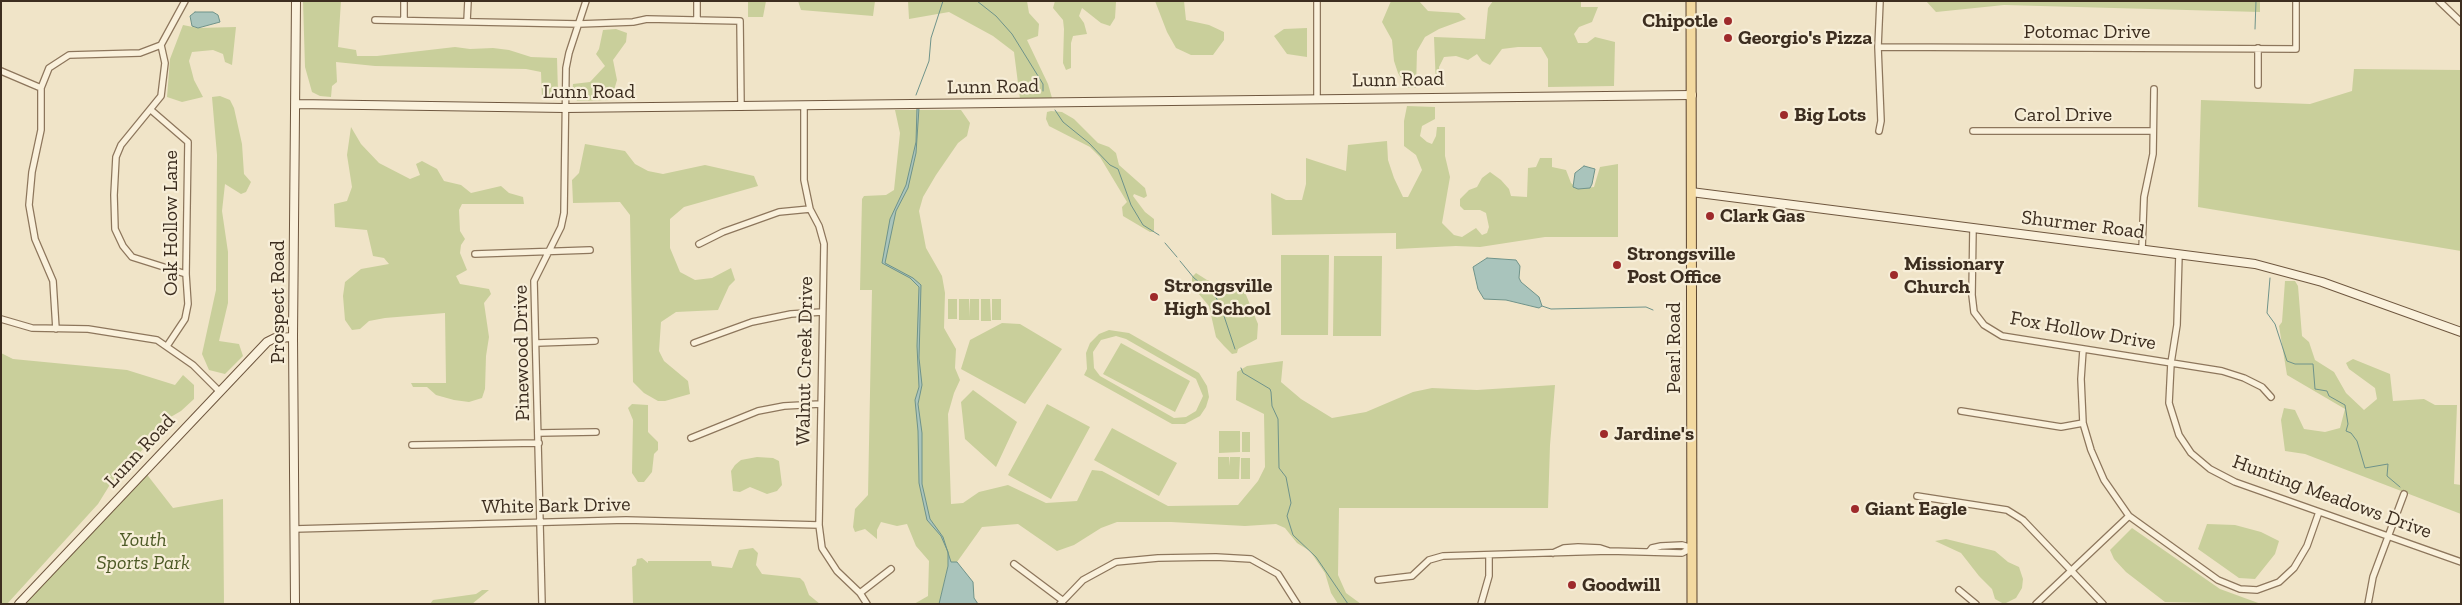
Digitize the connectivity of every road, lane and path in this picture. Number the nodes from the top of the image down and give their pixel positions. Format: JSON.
{"nodes":[{"id":1,"x":185,"y":1,"type":"edge"},
{"id":2,"x":296,"y":1,"type":"edge"},
{"id":3,"x":404,"y":1,"type":"edge"},
{"id":4,"x":468,"y":1,"type":"edge"},
{"id":5,"x":586,"y":1,"type":"edge"},
{"id":6,"x":697,"y":1,"type":"edge"},
{"id":7,"x":1317,"y":1,"type":"edge"},
{"id":8,"x":1691,"y":1,"type":"edge"},
{"id":9,"x":1880,"y":1,"type":"edge"},
{"id":10,"x":2296,"y":1,"type":"edge"},
{"id":11,"x":2439,"y":1,"type":"edge"},
{"id":12,"x":697,"y":19,"type":"junction"},
{"id":13,"x":374,"y":20,"type":"dead end"},
{"id":14,"x":404,"y":20,"type":"junction"},
{"id":15,"x":467,"y":21,"type":"junction"},
{"id":16,"x":2461,"y":22,"type":"edge"},
{"id":17,"x":579,"y":24,"type":"junction"},
{"id":18,"x":161,"y":45,"type":"junction"},
{"id":19,"x":1878,"y":47,"type":"junction"},
{"id":20,"x":2258,"y":48,"type":"junction"},
{"id":21,"x":1,"y":71,"type":"edge"},
{"id":22,"x":2258,"y":86,"type":"dead end"},
{"id":23,"x":41,"y":88,"type":"junction"},
{"id":24,"x":2154,"y":89,"type":"dead end"},
{"id":25,"x":1692,"y":94,"type":"junction"},
{"id":26,"x":1316,"y":98,"type":"junction"},
{"id":27,"x":296,"y":104,"type":"junction"},
{"id":28,"x":741,"y":106,"type":"junction"},
{"id":29,"x":804,"y":106,"type":"junction"},
{"id":30,"x":565,"y":108,"type":"junction"},
{"id":31,"x":151,"y":110,"type":"junction"},
{"id":32,"x":1973,"y":130,"type":"dead end"},
{"id":33,"x":1879,"y":131,"type":"dead end"},
{"id":34,"x":2153,"y":132,"type":"junction"},
{"id":35,"x":1692,"y":192,"type":"junction"},
{"id":36,"x":810,"y":209,"type":"junction"},
{"id":37,"x":1973,"y":228,"type":"junction"},
{"id":38,"x":699,"y":244,"type":"dead end"},
{"id":39,"x":2142,"y":249,"type":"junction"},
{"id":40,"x":590,"y":250,"type":"dead end"},
{"id":41,"x":548,"y":252,"type":"junction"},
{"id":42,"x":475,"y":254,"type":"dead end"},
{"id":43,"x":2179,"y":254,"type":"junction"},
{"id":44,"x":186,"y":274,"type":"junction"},
{"id":45,"x":822,"y":312,"type":"junction"},
{"id":46,"x":1,"y":319,"type":"edge"},
{"id":47,"x":56,"y":329,"type":"junction"},
{"id":48,"x":2461,"y":332,"type":"edge"},
{"id":49,"x":293,"y":337,"type":"junction"},
{"id":50,"x":595,"y":341,"type":"dead end"},
{"id":51,"x":537,"y":343,"type":"junction"},
{"id":52,"x":694,"y":343,"type":"dead end"},
{"id":53,"x":167,"y":346,"type":"junction"},
{"id":54,"x":2083,"y":350,"type":"junction"},
{"id":55,"x":2171,"y":362,"type":"junction"},
{"id":56,"x":219,"y":391,"type":"junction"},
{"id":57,"x":2271,"y":397,"type":"dead end"},
{"id":58,"x":820,"y":404,"type":"junction"},
{"id":59,"x":1961,"y":411,"type":"dead end"},
{"id":60,"x":2083,"y":423,"type":"junction"},
{"id":61,"x":596,"y":432,"type":"dead end"},
{"id":62,"x":539,"y":433,"type":"junction"},
{"id":63,"x":691,"y":438,"type":"dead end"},
{"id":64,"x":539,"y":442,"type":"junction"},
{"id":65,"x":412,"y":445,"type":"dead end"},
{"id":66,"x":2404,"y":494,"type":"dead end"},
{"id":67,"x":1917,"y":496,"type":"dead end"},
{"id":68,"x":2319,"y":512,"type":"junction"},
{"id":69,"x":2130,"y":516,"type":"junction"},
{"id":70,"x":541,"y":522,"type":"junction"},
{"id":71,"x":819,"y":525,"type":"junction"},
{"id":72,"x":294,"y":529,"type":"junction"},
{"id":73,"x":2390,"y":535,"type":"junction"},
{"id":74,"x":1692,"y":548,"type":"junction"},
{"id":75,"x":1489,"y":555,"type":"junction"},
{"id":76,"x":2461,"y":562,"type":"edge"},
{"id":77,"x":1014,"y":564,"type":"dead end"},
{"id":78,"x":891,"y":569,"type":"dead end"},
{"id":79,"x":2071,"y":570,"type":"junction"},
{"id":80,"x":1378,"y":580,"type":"dead end"},
{"id":81,"x":1959,"y":590,"type":"dead end"},
{"id":82,"x":860,"y":593,"type":"junction"},
{"id":83,"x":1061,"y":602,"type":"edge"},
{"id":84,"x":19,"y":604,"type":"edge"},
{"id":85,"x":295,"y":604,"type":"edge"},
{"id":86,"x":542,"y":604,"type":"edge"},
{"id":87,"x":867,"y":604,"type":"edge"},
{"id":88,"x":1298,"y":604,"type":"edge"},
{"id":89,"x":1481,"y":604,"type":"edge"},
{"id":90,"x":1692,"y":604,"type":"edge"},
{"id":91,"x":1976,"y":604,"type":"edge"},
{"id":92,"x":2036,"y":604,"type":"edge"},
{"id":93,"x":2103,"y":604,"type":"edge"},
{"id":94,"x":2368,"y":604,"type":"edge"}],
"edges":[{"from":1,"to":18,"type":"street"},
{"from":2,"to":27,"type":"street","name":"Prospect Road"},
{"from":3,"to":14,"type":"street"},
{"from":4,"to":15,"type":"street"},
{"from":5,"to":17,"type":"street","name":"Pinewood Drive"},
{"from":6,"to":12,"type":"street"},
{"from":7,"to":26,"type":"street"},
{"from":8,"to":25,"type":"main road","name":"Pearl Road"},
{"from":9,"to":19,"type":"street"},
{"from":10,"to":20,"type":"street","name":"Potomac Drive"},
{"from":11,"to":16,"type":"street"},
{"from":12,"to":17,"type":"street"},
{"from":12,"to":28,"type":"street"},
{"from":13,"to":14,"type":"street"},
{"from":14,"to":15,"type":"street"},
{"from":15,"to":17,"type":"street"},
{"from":17,"to":30,"type":"street","name":"Pinewood Drive"},
{"from":18,"to":23,"type":"street"},
{"from":18,"to":31,"type":"street"},
{"from":19,"to":20,"type":"street","name":"Potomac Drive"},
{"from":19,"to":33,"type":"street"},
{"from":20,"to":22,"type":"street"},
{"from":21,"to":23,"type":"street"},
{"from":23,"to":47,"type":"street"},
{"from":24,"to":34,"type":"street"},
{"from":25,"to":26,"type":"street","name":"Lunn Road"},
{"from":25,"to":35,"type":"main road","name":"Pearl Road"},
{"from":26,"to":29,"type":"street","name":"Lunn Road"},
{"from":27,"to":30,"type":"street","name":"Lunn Road"},
{"from":27,"to":49,"type":"street","name":"Prospect Road"},
{"from":28,"to":29,"type":"street","name":"Lunn Road"},
{"from":28,"to":30,"type":"street","name":"Lunn Road"},
{"from":29,"to":36,"type":"street","name":"Walnut Creek Drive"},
{"from":30,"to":41,"type":"street","name":"Pinewood Drive"},
{"from":31,"to":44,"type":"street","name":"Oak Hollow Lane"},
{"from":31,"to":44,"type":"street"},
{"from":32,"to":34,"type":"street","name":"Carol Drive"},
{"from":34,"to":39,"type":"street"},
{"from":35,"to":37,"type":"street","name":"Shurmer Road"},
{"from":35,"to":74,"type":"main road","name":"Pearl Road"},
{"from":36,"to":38,"type":"street"},
{"from":36,"to":45,"type":"street","name":"Walnut Creek Drive"},
{"from":37,"to":39,"type":"street","name":"Shurmer Road"},
{"from":37,"to":54,"type":"street","name":"Fox Hollow Drive"},
{"from":39,"to":43,"type":"street","name":"Shurmer Road"},
{"from":40,"to":41,"type":"street"},
{"from":41,"to":42,"type":"street"},
{"from":41,"to":51,"type":"street","name":"Pinewood Drive"},
{"from":43,"to":48,"type":"street","name":"Shurmer Road"},
{"from":43,"to":55,"type":"street","name":"Hunting Meadows Drive"},
{"from":44,"to":53,"type":"street","name":"Oak Hollow Lane"},
{"from":45,"to":52,"type":"street"},
{"from":45,"to":58,"type":"street","name":"Walnut Creek Drive"},
{"from":46,"to":47,"type":"street"},
{"from":47,"to":53,"type":"street"},
{"from":49,"to":56,"type":"street","name":"Lunn Road"},
{"from":49,"to":72,"type":"street","name":"Prospect Road"},
{"from":50,"to":51,"type":"street"},
{"from":51,"to":62,"type":"street","name":"Pinewood Drive"},
{"from":53,"to":56,"type":"street"},
{"from":54,"to":55,"type":"street","name":"Fox Hollow Drive"},
{"from":54,"to":60,"type":"street"},
{"from":55,"to":57,"type":"street","name":"Fox Hollow Drive"},
{"from":55,"to":68,"type":"street","name":"Hunting Meadows Drive"},
{"from":56,"to":84,"type":"street","name":"Lunn Road"},
{"from":58,"to":63,"type":"street"},
{"from":58,"to":71,"type":"street","name":"Walnut Creek Drive"},
{"from":59,"to":60,"type":"street"},
{"from":60,"to":69,"type":"street"},
{"from":61,"to":62,"type":"street"},
{"from":62,"to":64,"type":"street","name":"Pinewood Drive"},
{"from":64,"to":65,"type":"street"},
{"from":64,"to":70,"type":"street","name":"Pinewood Drive"},
{"from":66,"to":73,"type":"street"},
{"from":67,"to":79,"type":"street"},
{"from":68,"to":69,"type":"street"},
{"from":68,"to":73,"type":"street","name":"Hunting Meadows Drive"},
{"from":69,"to":79,"type":"street"},
{"from":70,"to":71,"type":"street","name":"White Bark Drive"},
{"from":70,"to":72,"type":"street","name":"White Bark Drive"},
{"from":70,"to":86,"type":"street","name":"Pinewood Drive"},
{"from":71,"to":82,"type":"street","name":"Walnut Creek Drive"},
{"from":72,"to":85,"type":"street","name":"Prospect Road"},
{"from":73,"to":76,"type":"street","name":"Hunting Meadows Drive"},
{"from":73,"to":94,"type":"street"},
{"from":74,"to":75,"type":"street"},
{"from":74,"to":90,"type":"main road","name":"Pearl Road"},
{"from":75,"to":80,"type":"street"},
{"from":75,"to":89,"type":"street"},
{"from":77,"to":83,"type":"street"},
{"from":78,"to":82,"type":"street"},
{"from":79,"to":92,"type":"street"},
{"from":79,"to":93,"type":"street"},
{"from":81,"to":91,"type":"street"},
{"from":82,"to":87,"type":"street","name":"Walnut Creek Drive"},
{"from":83,"to":88,"type":"street"}]}
